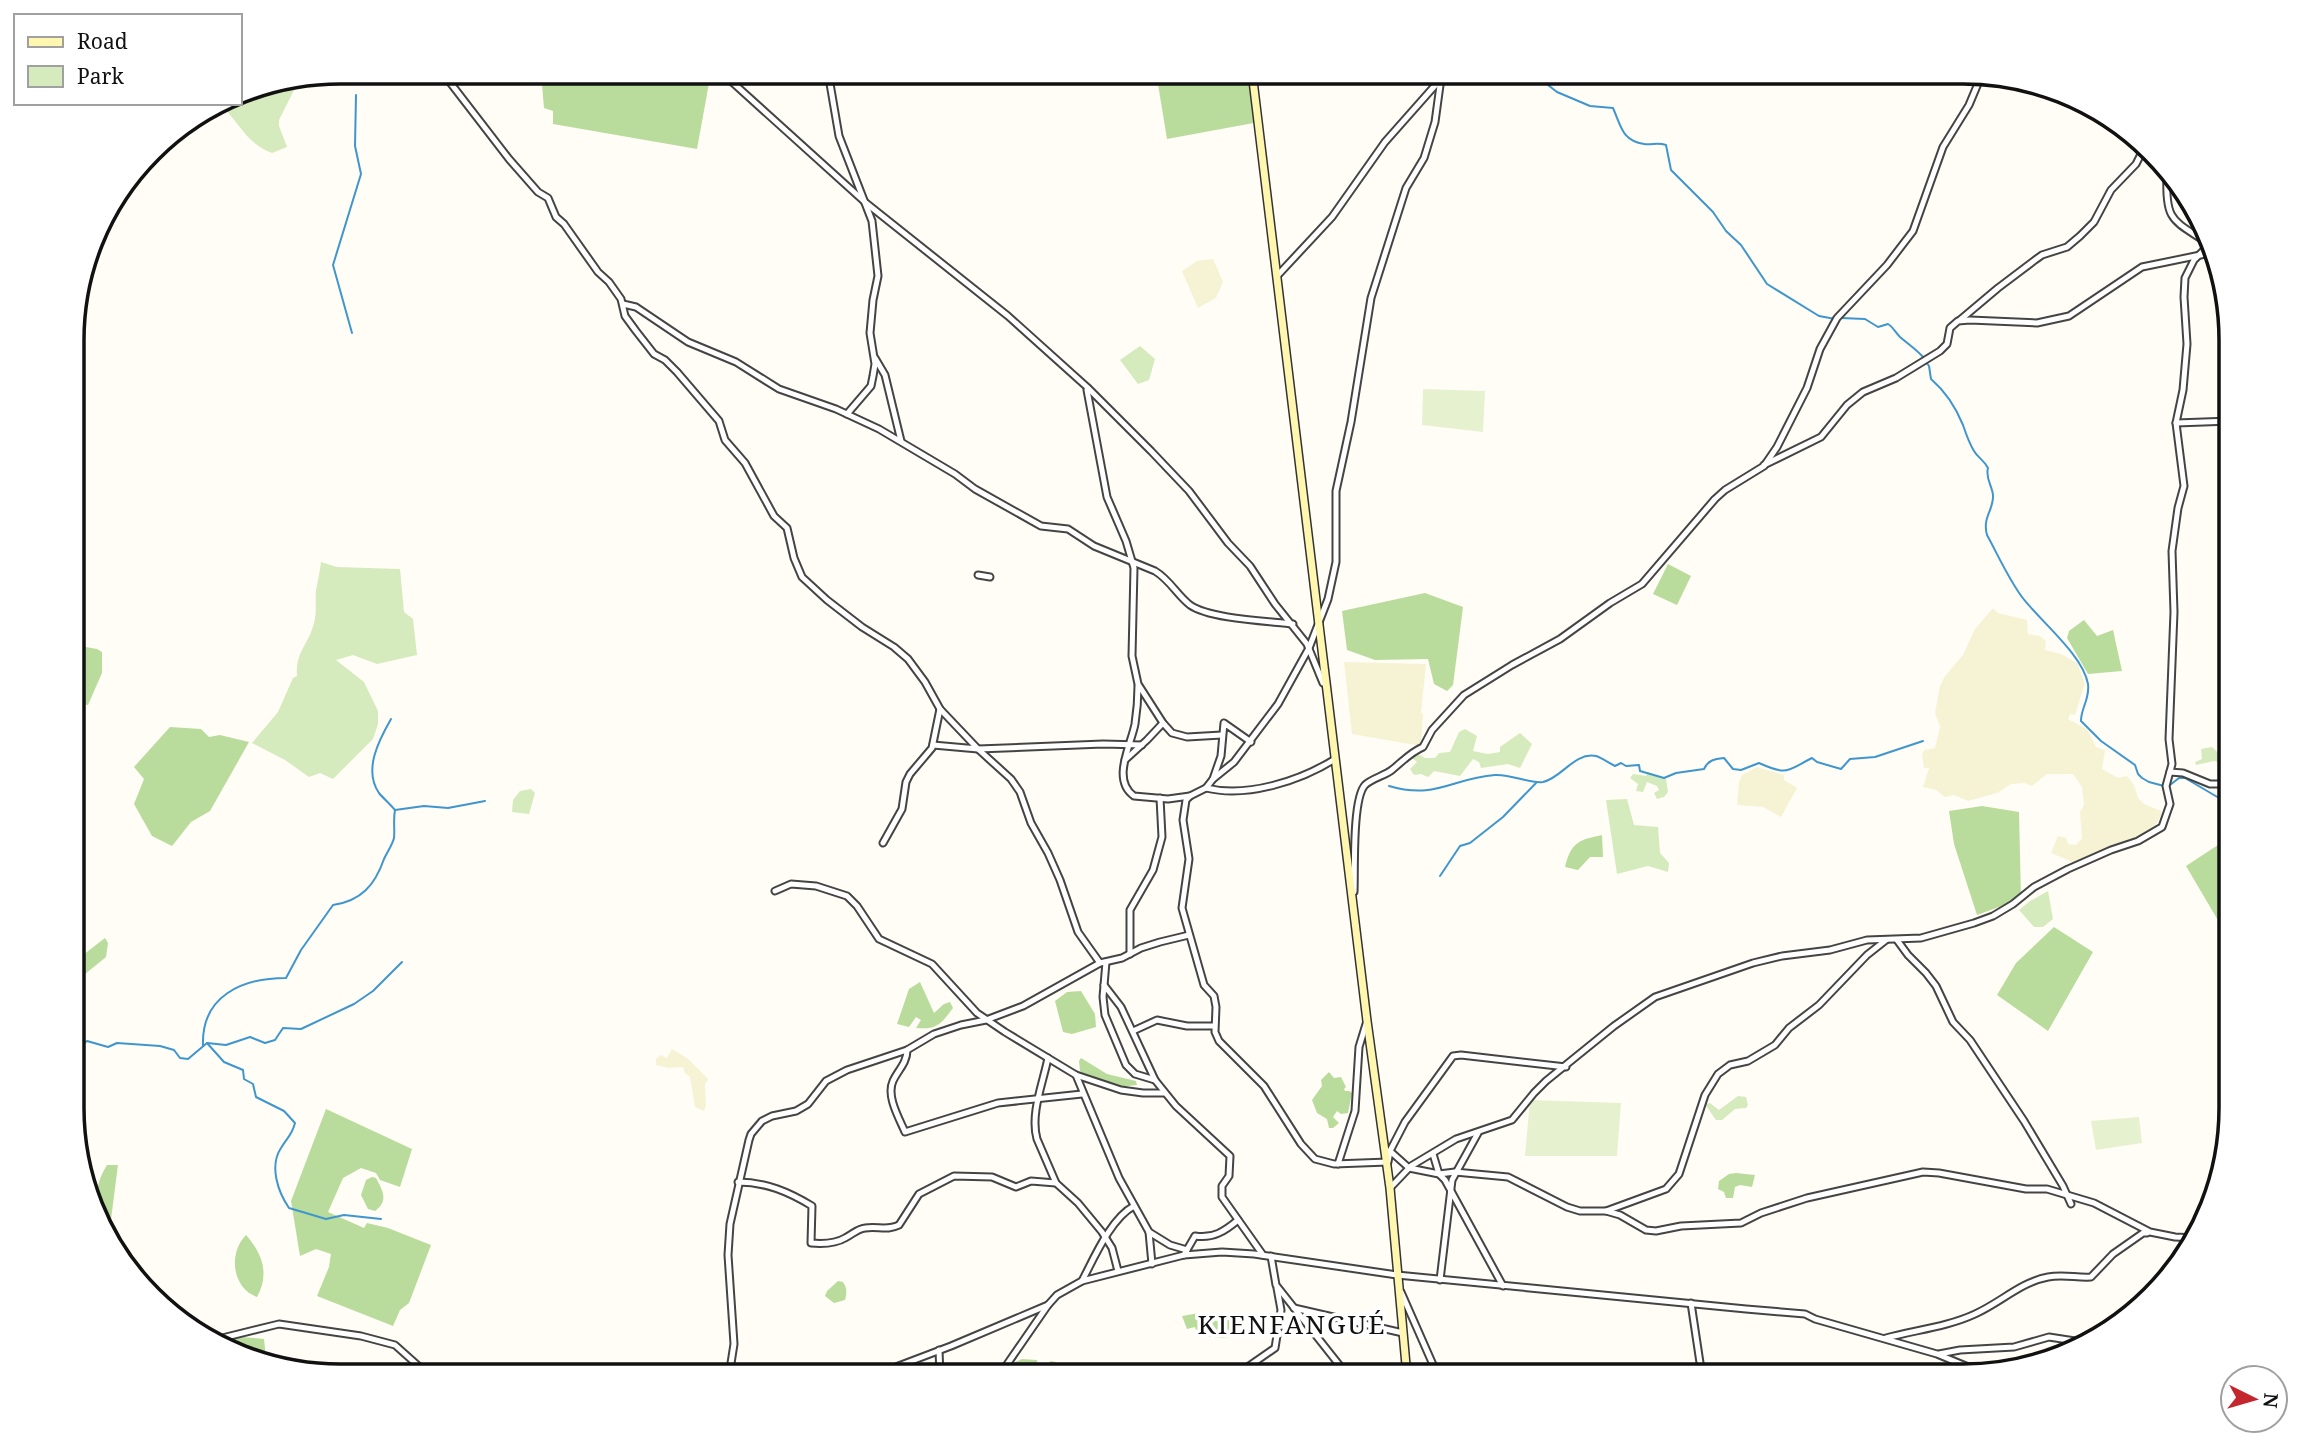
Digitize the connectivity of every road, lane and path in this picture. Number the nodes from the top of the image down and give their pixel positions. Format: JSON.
{"nodes":[{"id":1,"x":451,"y":84,"type":"edge"},
{"id":2,"x":734,"y":84,"type":"edge"},
{"id":3,"x":830,"y":84,"type":"edge"},
{"id":4,"x":1254,"y":84,"type":"edge"},
{"id":5,"x":1434,"y":84,"type":"edge"},
{"id":6,"x":1441,"y":84,"type":"edge"},
{"id":7,"x":1978,"y":85,"type":"edge"},
{"id":8,"x":2140,"y":156,"type":"edge"},
{"id":9,"x":2167,"y":186,"type":"edge"},
{"id":10,"x":866,"y":203,"type":"junction"},
{"id":11,"x":2198,"y":238,"type":"edge"},
{"id":12,"x":2203,"y":251,"type":"edge"},
{"id":13,"x":2201,"y":254,"type":"junction"},
{"id":14,"x":1278,"y":275,"type":"junction"},
{"id":15,"x":623,"y":304,"type":"junction"},
{"id":16,"x":1958,"y":321,"type":"junction"},
{"id":17,"x":873,"y":355,"type":"junction"},
{"id":18,"x":1087,"y":387,"type":"junction"},
{"id":19,"x":847,"y":414,"type":"junction"},
{"id":20,"x":2219,"y":421,"type":"edge"},
{"id":21,"x":2175,"y":423,"type":"junction"},
{"id":22,"x":901,"y":441,"type":"junction"},
{"id":23,"x":1764,"y":466,"type":"junction"},
{"id":24,"x":1132,"y":561,"type":"junction"},
{"id":25,"x":978,"y":575,"type":"dead end"},
{"id":26,"x":990,"y":576,"type":"dead end"},
{"id":27,"x":1319,"y":623,"type":"junction"},
{"id":28,"x":1293,"y":625,"type":"junction"},
{"id":29,"x":1309,"y":648,"type":"junction"},
{"id":30,"x":1138,"y":684,"type":"junction"},
{"id":31,"x":1328,"y":696,"type":"junction"},
{"id":32,"x":940,"y":709,"type":"junction"},
{"id":33,"x":1163,"y":723,"type":"junction"},
{"id":34,"x":1222,"y":735,"type":"junction"},
{"id":35,"x":1251,"y":742,"type":"junction"},
{"id":36,"x":1116,"y":744,"type":"junction"},
{"id":37,"x":933,"y":745,"type":"junction"},
{"id":38,"x":1130,"y":745,"type":"junction"},
{"id":39,"x":1142,"y":745,"type":"junction"},
{"id":40,"x":978,"y":749,"type":"junction"},
{"id":41,"x":1125,"y":757,"type":"junction"},
{"id":42,"x":1335,"y":759,"type":"junction"},
{"id":43,"x":2170,"y":772,"type":"junction"},
{"id":44,"x":1213,"y":779,"type":"junction"},
{"id":45,"x":2219,"y":784,"type":"edge"},
{"id":46,"x":1206,"y":788,"type":"junction"},
{"id":47,"x":1190,"y":796,"type":"junction"},
{"id":48,"x":1160,"y":798,"type":"junction"},
{"id":49,"x":883,"y":843,"type":"dead end"},
{"id":50,"x":775,"y":891,"type":"dead end"},
{"id":51,"x":1354,"y":902,"type":"junction"},
{"id":52,"x":1189,"y":935,"type":"junction"},
{"id":53,"x":1886,"y":940,"type":"junction"},
{"id":54,"x":1897,"y":940,"type":"junction"},
{"id":55,"x":1130,"y":954,"type":"junction"},
{"id":56,"x":1103,"y":962,"type":"junction"},
{"id":57,"x":1104,"y":985,"type":"junction"},
{"id":58,"x":986,"y":1020,"type":"junction"},
{"id":59,"x":1367,"y":1021,"type":"junction"},
{"id":60,"x":1214,"y":1026,"type":"junction"},
{"id":61,"x":1133,"y":1031,"type":"junction"},
{"id":62,"x":907,"y":1050,"type":"junction"},
{"id":63,"x":1048,"y":1058,"type":"junction"},
{"id":64,"x":1566,"y":1067,"type":"junction"},
{"id":65,"x":1076,"y":1075,"type":"junction"},
{"id":66,"x":1155,"y":1080,"type":"junction"},
{"id":67,"x":1164,"y":1093,"type":"junction"},
{"id":68,"x":1082,"y":1094,"type":"junction"},
{"id":69,"x":1039,"y":1099,"type":"junction"},
{"id":70,"x":1478,"y":1132,"type":"junction"},
{"id":71,"x":1385,"y":1142,"type":"junction"},
{"id":72,"x":1390,"y":1150,"type":"junction"},
{"id":73,"x":1433,"y":1154,"type":"junction"},
{"id":74,"x":1388,"y":1162,"type":"junction"},
{"id":75,"x":1338,"y":1164,"type":"junction"},
{"id":76,"x":1409,"y":1168,"type":"junction"},
{"id":77,"x":1455,"y":1172,"type":"junction"},
{"id":78,"x":1439,"y":1174,"type":"junction"},
{"id":79,"x":738,"y":1182,"type":"junction"},
{"id":80,"x":1056,"y":1183,"type":"junction"},
{"id":81,"x":1391,"y":1188,"type":"junction"},
{"id":82,"x":1451,"y":1189,"type":"junction"},
{"id":83,"x":2067,"y":1195,"type":"junction"},
{"id":84,"x":2071,"y":1204,"type":"dead end"},
{"id":85,"x":1134,"y":1206,"type":"junction"},
{"id":86,"x":1606,"y":1211,"type":"junction"},
{"id":87,"x":1238,"y":1220,"type":"junction"},
{"id":88,"x":1149,"y":1232,"type":"junction"},
{"id":89,"x":2150,"y":1232,"type":"junction"},
{"id":90,"x":2184,"y":1237,"type":"edge"},
{"id":91,"x":1105,"y":1238,"type":"junction"},
{"id":92,"x":1186,"y":1253,"type":"junction"},
{"id":93,"x":1263,"y":1255,"type":"junction"},
{"id":94,"x":1271,"y":1256,"type":"junction"},
{"id":95,"x":1152,"y":1264,"type":"junction"},
{"id":96,"x":1118,"y":1271,"type":"junction"},
{"id":97,"x":1398,"y":1275,"type":"junction"},
{"id":98,"x":1440,"y":1279,"type":"junction"},
{"id":99,"x":1082,"y":1281,"type":"junction"},
{"id":100,"x":1276,"y":1285,"type":"junction"},
{"id":101,"x":1503,"y":1286,"type":"junction"},
{"id":102,"x":1399,"y":1287,"type":"junction"},
{"id":103,"x":1691,"y":1303,"type":"junction"},
{"id":104,"x":1048,"y":1305,"type":"junction"},
{"id":105,"x":1294,"y":1308,"type":"junction"},
{"id":106,"x":1403,"y":1333,"type":"junction"},
{"id":107,"x":224,"y":1337,"type":"edge"},
{"id":108,"x":1884,"y":1339,"type":"junction"},
{"id":109,"x":2071,"y":1340,"type":"edge"},
{"id":110,"x":939,"y":1350,"type":"junction"},
{"id":111,"x":1937,"y":1354,"type":"junction"},
{"id":112,"x":417,"y":1364,"type":"edge"},
{"id":113,"x":731,"y":1364,"type":"edge"},
{"id":114,"x":903,"y":1364,"type":"edge"},
{"id":115,"x":940,"y":1364,"type":"edge"},
{"id":116,"x":1007,"y":1364,"type":"edge"},
{"id":117,"x":1252,"y":1364,"type":"edge"},
{"id":118,"x":1338,"y":1364,"type":"edge"},
{"id":119,"x":1407,"y":1364,"type":"edge"},
{"id":120,"x":1433,"y":1364,"type":"edge"},
{"id":121,"x":1700,"y":1364,"type":"edge"},
{"id":122,"x":1961,"y":1364,"type":"edge"}],
"edges":[{"from":1,"to":15,"type":"street"},
{"from":2,"to":10,"type":"street"},
{"from":3,"to":10,"type":"street"},
{"from":4,"to":14,"type":"main road"},
{"from":5,"to":14,"type":"street"},
{"from":6,"to":27,"type":"street"},
{"from":7,"to":23,"type":"street"},
{"from":8,"to":16,"type":"street"},
{"from":9,"to":11,"type":"street"},
{"from":10,"to":17,"type":"street"},
{"from":10,"to":18,"type":"street"},
{"from":12,"to":13,"type":"street"},
{"from":13,"to":16,"type":"street"},
{"from":13,"to":21,"type":"street"},
{"from":14,"to":27,"type":"main road"},
{"from":15,"to":19,"type":"street"},
{"from":15,"to":32,"type":"street"},
{"from":16,"to":23,"type":"street"},
{"from":17,"to":19,"type":"street"},
{"from":17,"to":22,"type":"street"},
{"from":18,"to":24,"type":"street"},
{"from":18,"to":28,"type":"street"},
{"from":19,"to":22,"type":"street"},
{"from":20,"to":21,"type":"street"},
{"from":21,"to":43,"type":"street"},
{"from":22,"to":24,"type":"street"},
{"from":23,"to":51,"type":"street"},
{"from":24,"to":28,"type":"street"},
{"from":24,"to":30,"type":"street"},
{"from":25,"to":26,"type":"street"},
{"from":27,"to":29,"type":"street"},
{"from":27,"to":31,"type":"main road"},
{"from":28,"to":29,"type":"street"},
{"from":29,"to":31,"type":"street"},
{"from":29,"to":35,"type":"street"},
{"from":30,"to":33,"type":"street"},
{"from":30,"to":38,"type":"street"},
{"from":31,"to":42,"type":"main road"},
{"from":32,"to":37,"type":"street"},
{"from":32,"to":40,"type":"street"},
{"from":33,"to":34,"type":"street"},
{"from":33,"to":39,"type":"street"},
{"from":34,"to":35,"type":"street"},
{"from":34,"to":44,"type":"street"},
{"from":35,"to":44,"type":"street"},
{"from":36,"to":38,"type":"street"},
{"from":36,"to":40,"type":"street"},
{"from":36,"to":41,"type":"street"},
{"from":37,"to":40,"type":"street"},
{"from":37,"to":49,"type":"street"},
{"from":38,"to":39,"type":"street"},
{"from":38,"to":41,"type":"street"},
{"from":39,"to":41,"type":"street"},
{"from":40,"to":56,"type":"street"},
{"from":41,"to":48,"type":"street"},
{"from":42,"to":46,"type":"street"},
{"from":42,"to":51,"type":"main road"},
{"from":43,"to":45,"type":"street"},
{"from":43,"to":54,"type":"street"},
{"from":44,"to":46,"type":"street"},
{"from":46,"to":47,"type":"street"},
{"from":47,"to":48,"type":"street"},
{"from":47,"to":52,"type":"street"},
{"from":48,"to":55,"type":"street"},
{"from":50,"to":58,"type":"street"},
{"from":51,"to":59,"type":"main road"},
{"from":52,"to":55,"type":"street"},
{"from":52,"to":60,"type":"street"},
{"from":53,"to":54,"type":"street"},
{"from":53,"to":64,"type":"street"},
{"from":53,"to":86,"type":"street"},
{"from":54,"to":83,"type":"street"},
{"from":55,"to":56,"type":"street"},
{"from":56,"to":57,"type":"street"},
{"from":56,"to":58,"type":"street"},
{"from":57,"to":61,"type":"street"},
{"from":57,"to":66,"type":"street"},
{"from":58,"to":62,"type":"street"},
{"from":58,"to":63,"type":"street"},
{"from":59,"to":71,"type":"main road"},
{"from":59,"to":75,"type":"street"},
{"from":60,"to":61,"type":"street"},
{"from":60,"to":75,"type":"street"},
{"from":61,"to":66,"type":"street"},
{"from":62,"to":69,"type":"street"},
{"from":62,"to":79,"type":"street"},
{"from":63,"to":65,"type":"street"},
{"from":63,"to":69,"type":"street"},
{"from":64,"to":70,"type":"street"},
{"from":64,"to":72,"type":"street"},
{"from":65,"to":67,"type":"street"},
{"from":65,"to":68,"type":"street"},
{"from":66,"to":67,"type":"street"},
{"from":67,"to":87,"type":"street"},
{"from":68,"to":69,"type":"street"},
{"from":68,"to":85,"type":"street"},
{"from":69,"to":80,"type":"street"},
{"from":70,"to":73,"type":"street"},
{"from":70,"to":77,"type":"street"},
{"from":71,"to":72,"type":"street"},
{"from":71,"to":74,"type":"main road"},
{"from":72,"to":74,"type":"street"},
{"from":72,"to":76,"type":"street"},
{"from":73,"to":76,"type":"street"},
{"from":73,"to":78,"type":"street"},
{"from":74,"to":75,"type":"street"},
{"from":74,"to":81,"type":"main road"},
{"from":76,"to":78,"type":"street"},
{"from":76,"to":81,"type":"street"},
{"from":77,"to":78,"type":"street"},
{"from":77,"to":82,"type":"street"},
{"from":77,"to":86,"type":"street"},
{"from":78,"to":82,"type":"street"},
{"from":79,"to":80,"type":"street"},
{"from":79,"to":113,"type":"street"},
{"from":80,"to":91,"type":"street"},
{"from":81,"to":97,"type":"main road"},
{"from":82,"to":98,"type":"street"},
{"from":82,"to":101,"type":"street"},
{"from":83,"to":84,"type":"street"},
{"from":83,"to":86,"type":"street"},
{"from":83,"to":89,"type":"street"},
{"from":85,"to":88,"type":"street"},
{"from":85,"to":91,"type":"street"},
{"from":87,"to":92,"type":"street"},
{"from":87,"to":93,"type":"street"},
{"from":88,"to":92,"type":"street"},
{"from":88,"to":95,"type":"street"},
{"from":89,"to":90,"type":"street"},
{"from":89,"to":108,"type":"street"},
{"from":91,"to":96,"type":"street"},
{"from":91,"to":99,"type":"street"},
{"from":92,"to":93,"type":"street"},
{"from":92,"to":95,"type":"street"},
{"from":93,"to":94,"type":"street"},
{"from":94,"to":97,"type":"street"},
{"from":94,"to":100,"type":"street"},
{"from":95,"to":96,"type":"street"},
{"from":96,"to":99,"type":"street"},
{"from":97,"to":98,"type":"street"},
{"from":97,"to":102,"type":"main road"},
{"from":98,"to":101,"type":"street"},
{"from":99,"to":104,"type":"street"},
{"from":100,"to":105,"type":"street"},
{"from":100,"to":117,"type":"street"},
{"from":101,"to":103,"type":"street"},
{"from":102,"to":106,"type":"main road"},
{"from":102,"to":120,"type":"street"},
{"from":103,"to":108,"type":"street"},
{"from":103,"to":121,"type":"street"},
{"from":104,"to":110,"type":"street"},
{"from":104,"to":116,"type":"street"},
{"from":105,"to":106,"type":"street"},
{"from":105,"to":118,"type":"street"},
{"from":106,"to":119,"type":"main road"},
{"from":107,"to":112,"type":"street"},
{"from":108,"to":111,"type":"street"},
{"from":109,"to":111,"type":"street"},
{"from":110,"to":114,"type":"street"},
{"from":110,"to":115,"type":"street"},
{"from":111,"to":122,"type":"street"}]}
